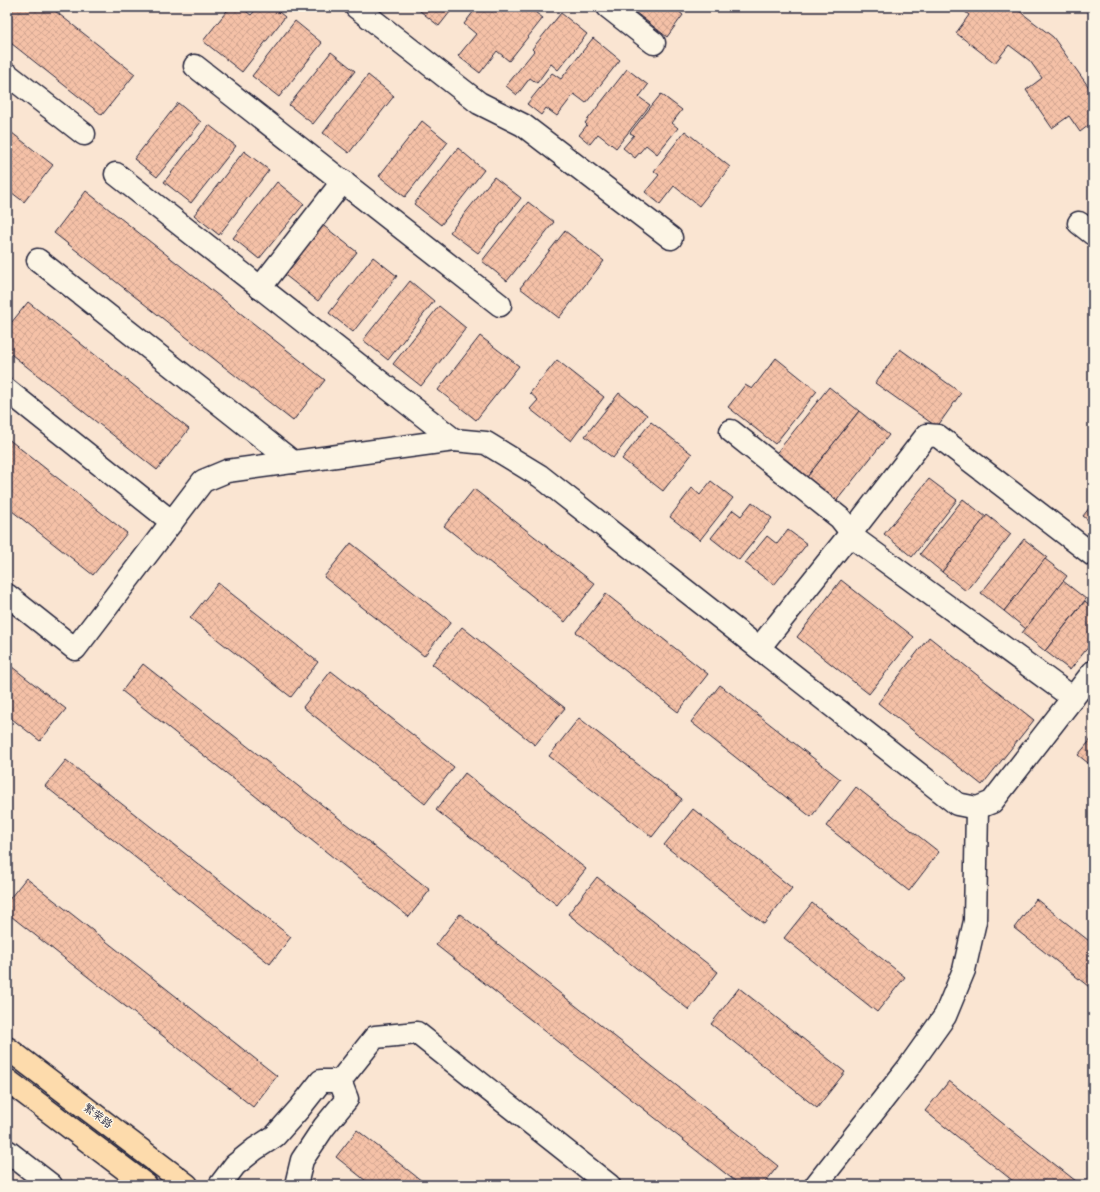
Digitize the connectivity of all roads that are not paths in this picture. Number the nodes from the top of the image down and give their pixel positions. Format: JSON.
{"nodes":[{"id":1,"x":356,"y":7,"type":"edge"},
{"id":2,"x":608,"y":7,"type":"edge"},
{"id":3,"x":654,"y":43,"type":"dead end"},
{"id":4,"x":195,"y":66,"type":"dead end"},
{"id":5,"x":7,"y":74,"type":"edge"},
{"id":6,"x":84,"y":134,"type":"dead end"},
{"id":7,"x":116,"y":174,"type":"dead end"},
{"id":8,"x":343,"y":181,"type":"junction"},
{"id":9,"x":671,"y":238,"type":"dead end"},
{"id":10,"x":38,"y":260,"type":"dead end"},
{"id":11,"x":260,"y":288,"type":"junction"},
{"id":12,"x":500,"y":305,"type":"dead end"},
{"id":13,"x":7,"y":390,"type":"edge"},
{"id":14,"x":731,"y":431,"type":"dead end"},
{"id":15,"x":454,"y":440,"type":"junction"},
{"id":16,"x":293,"y":462,"type":"junction"},
{"id":17,"x":172,"y":522,"type":"junction"},
{"id":18,"x":852,"y":533,"type":"junction"},
{"id":19,"x":1093,"y":555,"type":"edge"},
{"id":20,"x":7,"y":595,"type":"edge"},
{"id":21,"x":759,"y":648,"type":"junction"},
{"id":22,"x":1093,"y":672,"type":"edge"},
{"id":23,"x":1073,"y":698,"type":"junction"},
{"id":24,"x":977,"y":808,"type":"junction"},
{"id":25,"x":7,"y":1048,"type":"edge"},
{"id":26,"x":7,"y":1080,"type":"edge"},
{"id":27,"x":340,"y":1081,"type":"junction"},
{"id":28,"x":7,"y":1151,"type":"edge"},
{"id":29,"x":51,"y":1185,"type":"edge"},
{"id":30,"x":146,"y":1185,"type":"edge"},
{"id":31,"x":187,"y":1185,"type":"edge"},
{"id":32,"x":220,"y":1185,"type":"edge"},
{"id":33,"x":296,"y":1185,"type":"edge"},
{"id":34,"x":609,"y":1185,"type":"edge"},
{"id":35,"x":816,"y":1185,"type":"edge"}],
"edges":[{"from":1,"to":9,"type":"lane"},
{"from":2,"to":3,"type":"lane"},
{"from":4,"to":8,"type":"lane"},
{"from":5,"to":6,"type":"lane"},
{"from":7,"to":11,"type":"lane"},
{"from":8,"to":11,"type":"lane"},
{"from":8,"to":12,"type":"lane"},
{"from":10,"to":16,"type":"lane"},
{"from":11,"to":15,"type":"lane"},
{"from":13,"to":17,"type":"lane"},
{"from":14,"to":18,"type":"lane"},
{"from":15,"to":16,"type":"lane"},
{"from":15,"to":21,"type":"lane"},
{"from":16,"to":17,"type":"lane"},
{"from":17,"to":20,"type":"lane"},
{"from":18,"to":19,"type":"lane"},
{"from":18,"to":21,"type":"lane"},
{"from":18,"to":23,"type":"lane"},
{"from":21,"to":24,"type":"lane"},
{"from":22,"to":23,"type":"lane"},
{"from":23,"to":24,"type":"lane"},
{"from":24,"to":35,"type":"lane"},
{"from":25,"to":31,"type":"main road","name":"繁荣路"},
{"from":26,"to":30,"type":"main road"},
{"from":27,"to":32,"type":"lane"},
{"from":27,"to":33,"type":"lane"},
{"from":27,"to":34,"type":"lane"},
{"from":28,"to":29,"type":"lane"}]}
